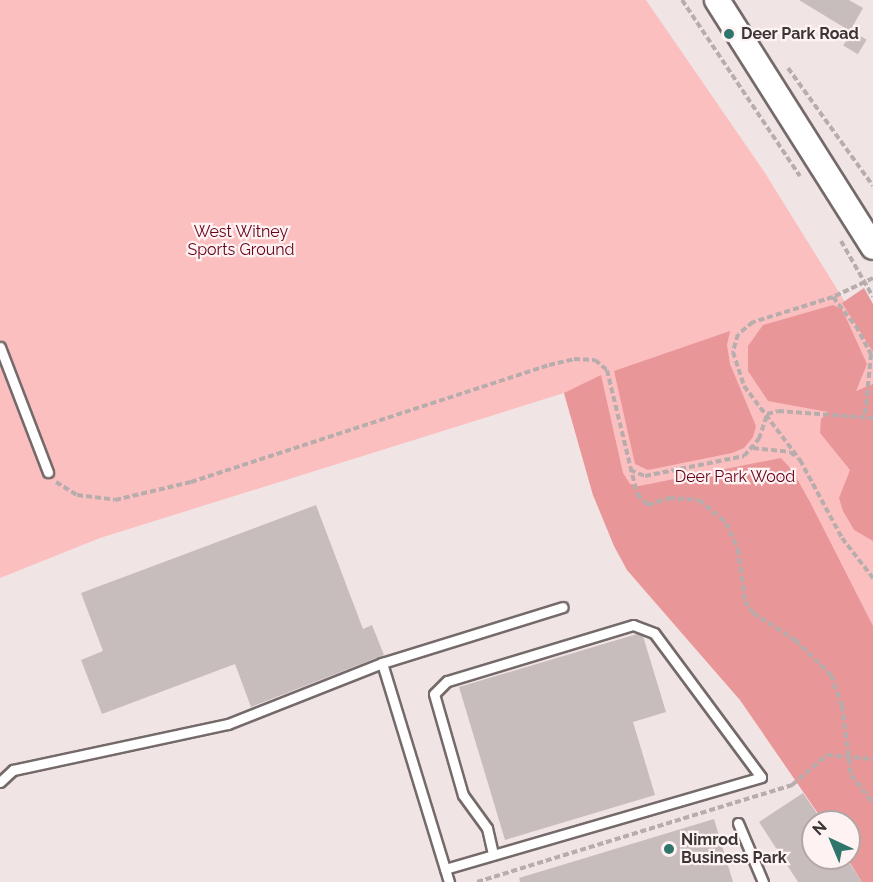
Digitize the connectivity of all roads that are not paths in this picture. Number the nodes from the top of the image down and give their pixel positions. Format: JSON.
{"nodes":[{"id":1,"x":717,"y":0,"type":"edge"},
{"id":2,"x":873,"y":247,"type":"edge"},
{"id":3,"x":0,"y":347,"type":"edge"},
{"id":4,"x":48,"y":471,"type":"road end"},
{"id":5,"x":563,"y":607,"type":"dead end"},
{"id":6,"x":382,"y":663,"type":"junction"},
{"id":7,"x":0,"y":782,"type":"edge"},
{"id":8,"x":738,"y":824,"type":"dead end"},
{"id":9,"x":493,"y":854,"type":"junction"},
{"id":10,"x":445,"y":869,"type":"junction"},
{"id":11,"x":449,"y":882,"type":"edge"},
{"id":12,"x":763,"y":882,"type":"edge"}],
"edges":[{"from":1,"to":2,"type":"street"},
{"from":3,"to":4,"type":"lane"},
{"from":5,"to":6,"type":"lane"},
{"from":6,"to":7,"type":"lane"},
{"from":6,"to":10,"type":"lane"},
{"from":8,"to":12,"type":"lane"},
{"from":9,"to":9,"type":"lane"},
{"from":9,"to":10,"type":"lane"},
{"from":10,"to":11,"type":"lane"}]}
